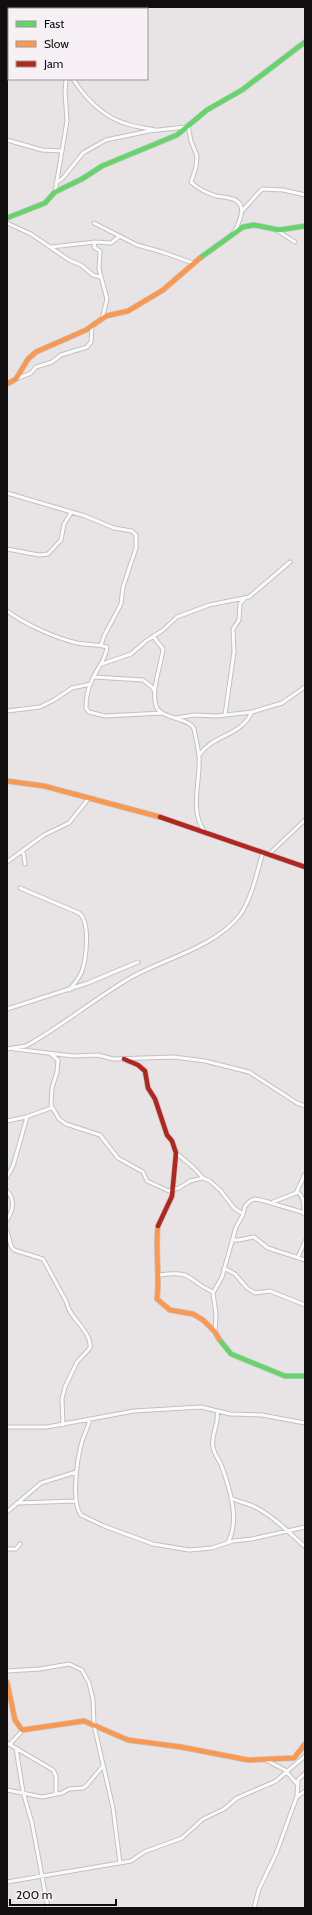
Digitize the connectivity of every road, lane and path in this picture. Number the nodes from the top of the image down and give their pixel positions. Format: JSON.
{"nodes":[{"id":1,"x":305,"y":42,"type":"edge"},
{"id":2,"x":66,"y":80,"type":"edge"},
{"id":3,"x":73,"y":80,"type":"edge"},
{"id":4,"x":187,"y":126,"type":"junction"},
{"id":5,"x":156,"y":131,"type":"junction"},
{"id":6,"x":7,"y":140,"type":"edge"},
{"id":7,"x":61,"y":151,"type":"junction"},
{"id":8,"x":56,"y":183,"type":"junction"},
{"id":9,"x":54,"y":192,"type":"junction"},
{"id":10,"x":305,"y":195,"type":"edge"},
{"id":11,"x":241,"y":212,"type":"junction"},
{"id":12,"x":7,"y":218,"type":"edge"},
{"id":13,"x":94,"y":222,"type":"dead end"},
{"id":14,"x":7,"y":223,"type":"edge"},
{"id":15,"x":305,"y":226,"type":"edge"},
{"id":16,"x":276,"y":230,"type":"junction"},
{"id":17,"x":234,"y":232,"type":"junction"},
{"id":18,"x":120,"y":236,"type":"junction"},
{"id":19,"x":95,"y":242,"type":"junction"},
{"id":20,"x":295,"y":242,"type":"dead end"},
{"id":21,"x":51,"y":247,"type":"junction"},
{"id":22,"x":193,"y":263,"type":"junction"},
{"id":23,"x":100,"y":276,"type":"junction"},
{"id":24,"x":102,"y":319,"type":"junction"},
{"id":25,"x":92,"y":326,"type":"junction"},
{"id":26,"x":16,"y":379,"type":"junction"},
{"id":27,"x":7,"y":384,"type":"edge"},
{"id":28,"x":7,"y":493,"type":"edge"},
{"id":29,"x":71,"y":513,"type":"junction"},
{"id":30,"x":7,"y":548,"type":"edge"},
{"id":31,"x":290,"y":562,"type":"dead end"},
{"id":32,"x":245,"y":598,"type":"junction"},
{"id":33,"x":7,"y":611,"type":"edge"},
{"id":34,"x":153,"y":636,"type":"junction"},
{"id":35,"x":101,"y":645,"type":"junction"},
{"id":36,"x":102,"y":664,"type":"junction"},
{"id":37,"x":94,"y":677,"type":"junction"},
{"id":38,"x":91,"y":684,"type":"junction"},
{"id":39,"x":305,"y":687,"type":"edge"},
{"id":40,"x":155,"y":692,"type":"junction"},
{"id":41,"x":7,"y":711,"type":"edge"},
{"id":42,"x":252,"y":712,"type":"junction"},
{"id":43,"x":162,"y":713,"type":"junction"},
{"id":44,"x":225,"y":716,"type":"junction"},
{"id":45,"x":176,"y":718,"type":"junction"},
{"id":46,"x":199,"y":755,"type":"junction"},
{"id":47,"x":7,"y":781,"type":"edge"},
{"id":48,"x":90,"y":797,"type":"junction"},
{"id":49,"x":305,"y":820,"type":"edge"},
{"id":50,"x":204,"y":831,"type":"junction"},
{"id":51,"x":23,"y":850,"type":"junction"},
{"id":52,"x":263,"y":852,"type":"junction"},
{"id":53,"x":269,"y":854,"type":"junction"},
{"id":54,"x":7,"y":862,"type":"edge"},
{"id":55,"x":25,"y":864,"type":"dead end"},
{"id":56,"x":305,"y":867,"type":"edge"},
{"id":57,"x":20,"y":888,"type":"dead end"},
{"id":58,"x":138,"y":962,"type":"dead end"},
{"id":59,"x":69,"y":990,"type":"junction"},
{"id":60,"x":7,"y":1009,"type":"edge"},
{"id":61,"x":9,"y":1049,"type":"edge"},
{"id":62,"x":49,"y":1052,"type":"junction"},
{"id":63,"x":124,"y":1059,"type":"junction"},
{"id":64,"x":305,"y":1106,"type":"edge"},
{"id":65,"x":51,"y":1108,"type":"junction"},
{"id":66,"x":27,"y":1117,"type":"junction"},
{"id":67,"x":7,"y":1120,"type":"edge"},
{"id":68,"x":176,"y":1153,"type":"junction"},
{"id":69,"x":305,"y":1174,"type":"edge"},
{"id":70,"x":7,"y":1177,"type":"edge"},
{"id":71,"x":203,"y":1178,"type":"junction"},
{"id":72,"x":173,"y":1190,"type":"junction"},
{"id":73,"x":7,"y":1191,"type":"edge"},
{"id":74,"x":297,"y":1192,"type":"junction"},
{"id":75,"x":272,"y":1202,"type":"junction"},
{"id":76,"x":304,"y":1214,"type":"edge"},
{"id":77,"x":243,"y":1215,"type":"junction"},
{"id":78,"x":7,"y":1220,"type":"edge"},
{"id":79,"x":7,"y":1232,"type":"edge"},
{"id":80,"x":233,"y":1240,"type":"junction"},
{"id":81,"x":305,"y":1241,"type":"edge"},
{"id":82,"x":298,"y":1257,"type":"junction"},
{"id":83,"x":305,"y":1260,"type":"edge"},
{"id":84,"x":224,"y":1268,"type":"junction"},
{"id":85,"x":159,"y":1275,"type":"junction"},
{"id":86,"x":213,"y":1292,"type":"junction"},
{"id":87,"x":305,"y":1305,"type":"edge"},
{"id":88,"x":214,"y":1332,"type":"junction"},
{"id":89,"x":305,"y":1376,"type":"edge"},
{"id":90,"x":217,"y":1411,"type":"junction"},
{"id":91,"x":90,"y":1419,"type":"junction"},
{"id":92,"x":305,"y":1422,"type":"edge"},
{"id":93,"x":63,"y":1425,"type":"junction"},
{"id":94,"x":7,"y":1427,"type":"edge"},
{"id":95,"x":76,"y":1472,"type":"junction"},
{"id":96,"x":231,"y":1498,"type":"junction"},
{"id":97,"x":76,"y":1501,"type":"junction"},
{"id":98,"x":18,"y":1503,"type":"junction"},
{"id":99,"x":7,"y":1512,"type":"edge"},
{"id":100,"x":305,"y":1528,"type":"edge"},
{"id":101,"x":288,"y":1531,"type":"junction"},
{"id":102,"x":228,"y":1542,"type":"junction"},
{"id":103,"x":20,"y":1544,"type":"dead end"},
{"id":104,"x":305,"y":1547,"type":"edge"},
{"id":105,"x":7,"y":1549,"type":"edge"},
{"id":106,"x":7,"y":1671,"type":"edge"},
{"id":107,"x":7,"y":1682,"type":"edge"},
{"id":108,"x":94,"y":1725,"type":"junction"},
{"id":109,"x":23,"y":1730,"type":"junction"},
{"id":110,"x":8,"y":1744,"type":"edge"},
{"id":111,"x":305,"y":1744,"type":"edge"},
{"id":112,"x":16,"y":1748,"type":"junction"},
{"id":113,"x":305,"y":1756,"type":"edge"},
{"id":114,"x":266,"y":1760,"type":"junction"},
{"id":115,"x":103,"y":1766,"type":"junction"},
{"id":116,"x":286,"y":1773,"type":"junction"},
{"id":117,"x":305,"y":1773,"type":"edge"},
{"id":118,"x":297,"y":1784,"type":"junction"},
{"id":119,"x":7,"y":1790,"type":"edge"},
{"id":120,"x":305,"y":1791,"type":"edge"},
{"id":121,"x":23,"y":1792,"type":"junction"},
{"id":122,"x":56,"y":1794,"type":"junction"},
{"id":123,"x":295,"y":1799,"type":"junction"},
{"id":124,"x":120,"y":1863,"type":"junction"},
{"id":125,"x":42,"y":1876,"type":"junction"},
{"id":126,"x":7,"y":1882,"type":"edge"},
{"id":127,"x":48,"y":1908,"type":"edge"},
{"id":128,"x":254,"y":1908,"type":"edge"}],
"edges":[{"from":1,"to":4,"type":"street"},
{"from":2,"to":7,"type":"street"},
{"from":3,"to":5,"type":"street"},
{"from":4,"to":5,"type":"street"},
{"from":4,"to":9,"type":"street"},
{"from":4,"to":11,"type":"street"},
{"from":5,"to":8,"type":"street"},
{"from":6,"to":7,"type":"street"},
{"from":7,"to":8,"type":"street"},
{"from":8,"to":9,"type":"street"},
{"from":9,"to":12,"type":"street"},
{"from":10,"to":11,"type":"street"},
{"from":11,"to":17,"type":"street"},
{"from":13,"to":18,"type":"street"},
{"from":14,"to":21,"type":"street"},
{"from":15,"to":16,"type":"street"},
{"from":16,"to":17,"type":"street"},
{"from":16,"to":20,"type":"street"},
{"from":17,"to":22,"type":"street"},
{"from":18,"to":19,"type":"street"},
{"from":18,"to":22,"type":"street"},
{"from":19,"to":21,"type":"street"},
{"from":19,"to":23,"type":"street"},
{"from":21,"to":23,"type":"street"},
{"from":22,"to":24,"type":"street"},
{"from":23,"to":24,"type":"street"},
{"from":24,"to":25,"type":"street"},
{"from":25,"to":26,"type":"street"},
{"from":25,"to":26,"type":"street"},
{"from":26,"to":27,"type":"street"},
{"from":28,"to":29,"type":"street"},
{"from":29,"to":30,"type":"street"},
{"from":29,"to":35,"type":"street"},
{"from":31,"to":32,"type":"street"},
{"from":32,"to":34,"type":"street"},
{"from":32,"to":44,"type":"street"},
{"from":33,"to":35,"type":"street"},
{"from":34,"to":36,"type":"street"},
{"from":34,"to":40,"type":"street"},
{"from":35,"to":36,"type":"street"},
{"from":36,"to":37,"type":"street"},
{"from":37,"to":38,"type":"street"},
{"from":37,"to":40,"type":"street"},
{"from":38,"to":41,"type":"street"},
{"from":38,"to":43,"type":"street"},
{"from":39,"to":42,"type":"street"},
{"from":40,"to":43,"type":"street"},
{"from":42,"to":44,"type":"street"},
{"from":42,"to":46,"type":"street"},
{"from":43,"to":45,"type":"street"},
{"from":44,"to":45,"type":"street"},
{"from":45,"to":46,"type":"street"},
{"from":46,"to":50,"type":"street"},
{"from":47,"to":48,"type":"street"},
{"from":48,"to":50,"type":"street"},
{"from":48,"to":51,"type":"street"},
{"from":49,"to":53,"type":"street"},
{"from":50,"to":52,"type":"street"},
{"from":51,"to":54,"type":"street"},
{"from":51,"to":55,"type":"street"},
{"from":52,"to":53,"type":"street"},
{"from":52,"to":61,"type":"street"},
{"from":53,"to":56,"type":"street"},
{"from":57,"to":59,"type":"street"},
{"from":58,"to":59,"type":"street"},
{"from":59,"to":60,"type":"street"},
{"from":61,"to":62,"type":"street"},
{"from":62,"to":63,"type":"street"},
{"from":62,"to":65,"type":"street"},
{"from":63,"to":64,"type":"street"},
{"from":63,"to":68,"type":"street"},
{"from":65,"to":66,"type":"street"},
{"from":65,"to":72,"type":"street"},
{"from":66,"to":67,"type":"street"},
{"from":66,"to":70,"type":"street"},
{"from":68,"to":71,"type":"street"},
{"from":68,"to":72,"type":"street"},
{"from":69,"to":74,"type":"street"},
{"from":71,"to":72,"type":"street"},
{"from":71,"to":77,"type":"street"},
{"from":72,"to":85,"type":"street"},
{"from":73,"to":78,"type":"street"},
{"from":74,"to":75,"type":"street"},
{"from":74,"to":76,"type":"street"},
{"from":75,"to":76,"type":"street"},
{"from":75,"to":77,"type":"street"},
{"from":77,"to":80,"type":"street"},
{"from":79,"to":93,"type":"street"},
{"from":80,"to":82,"type":"street"},
{"from":80,"to":84,"type":"street"},
{"from":81,"to":82,"type":"street"},
{"from":82,"to":83,"type":"street"},
{"from":84,"to":86,"type":"street"},
{"from":84,"to":87,"type":"street"},
{"from":85,"to":86,"type":"street"},
{"from":85,"to":88,"type":"street"},
{"from":86,"to":88,"type":"street"},
{"from":88,"to":89,"type":"street"},
{"from":90,"to":91,"type":"street"},
{"from":90,"to":92,"type":"street"},
{"from":90,"to":96,"type":"street"},
{"from":91,"to":93,"type":"street"},
{"from":91,"to":95,"type":"street"},
{"from":93,"to":94,"type":"street"},
{"from":95,"to":97,"type":"street"},
{"from":95,"to":98,"type":"street"},
{"from":96,"to":101,"type":"street"},
{"from":96,"to":102,"type":"street"},
{"from":97,"to":98,"type":"street"},
{"from":97,"to":102,"type":"street"},
{"from":98,"to":99,"type":"street"},
{"from":100,"to":101,"type":"street"},
{"from":101,"to":102,"type":"street"},
{"from":101,"to":104,"type":"street"},
{"from":103,"to":105,"type":"street"},
{"from":106,"to":108,"type":"street"},
{"from":107,"to":109,"type":"street"},
{"from":108,"to":109,"type":"street"},
{"from":108,"to":114,"type":"street"},
{"from":108,"to":115,"type":"street"},
{"from":109,"to":110,"type":"street"},
{"from":110,"to":112,"type":"street"},
{"from":111,"to":114,"type":"street"},
{"from":112,"to":121,"type":"street"},
{"from":112,"to":122,"type":"street"},
{"from":113,"to":116,"type":"street"},
{"from":114,"to":116,"type":"street"},
{"from":115,"to":122,"type":"street"},
{"from":115,"to":124,"type":"street"},
{"from":116,"to":118,"type":"street"},
{"from":116,"to":124,"type":"street"},
{"from":117,"to":118,"type":"street"},
{"from":118,"to":123,"type":"street"},
{"from":119,"to":121,"type":"street"},
{"from":120,"to":123,"type":"street"},
{"from":121,"to":122,"type":"street"},
{"from":121,"to":125,"type":"street"},
{"from":123,"to":128,"type":"street"},
{"from":124,"to":125,"type":"street"},
{"from":125,"to":126,"type":"street"},
{"from":125,"to":127,"type":"street"}]}
